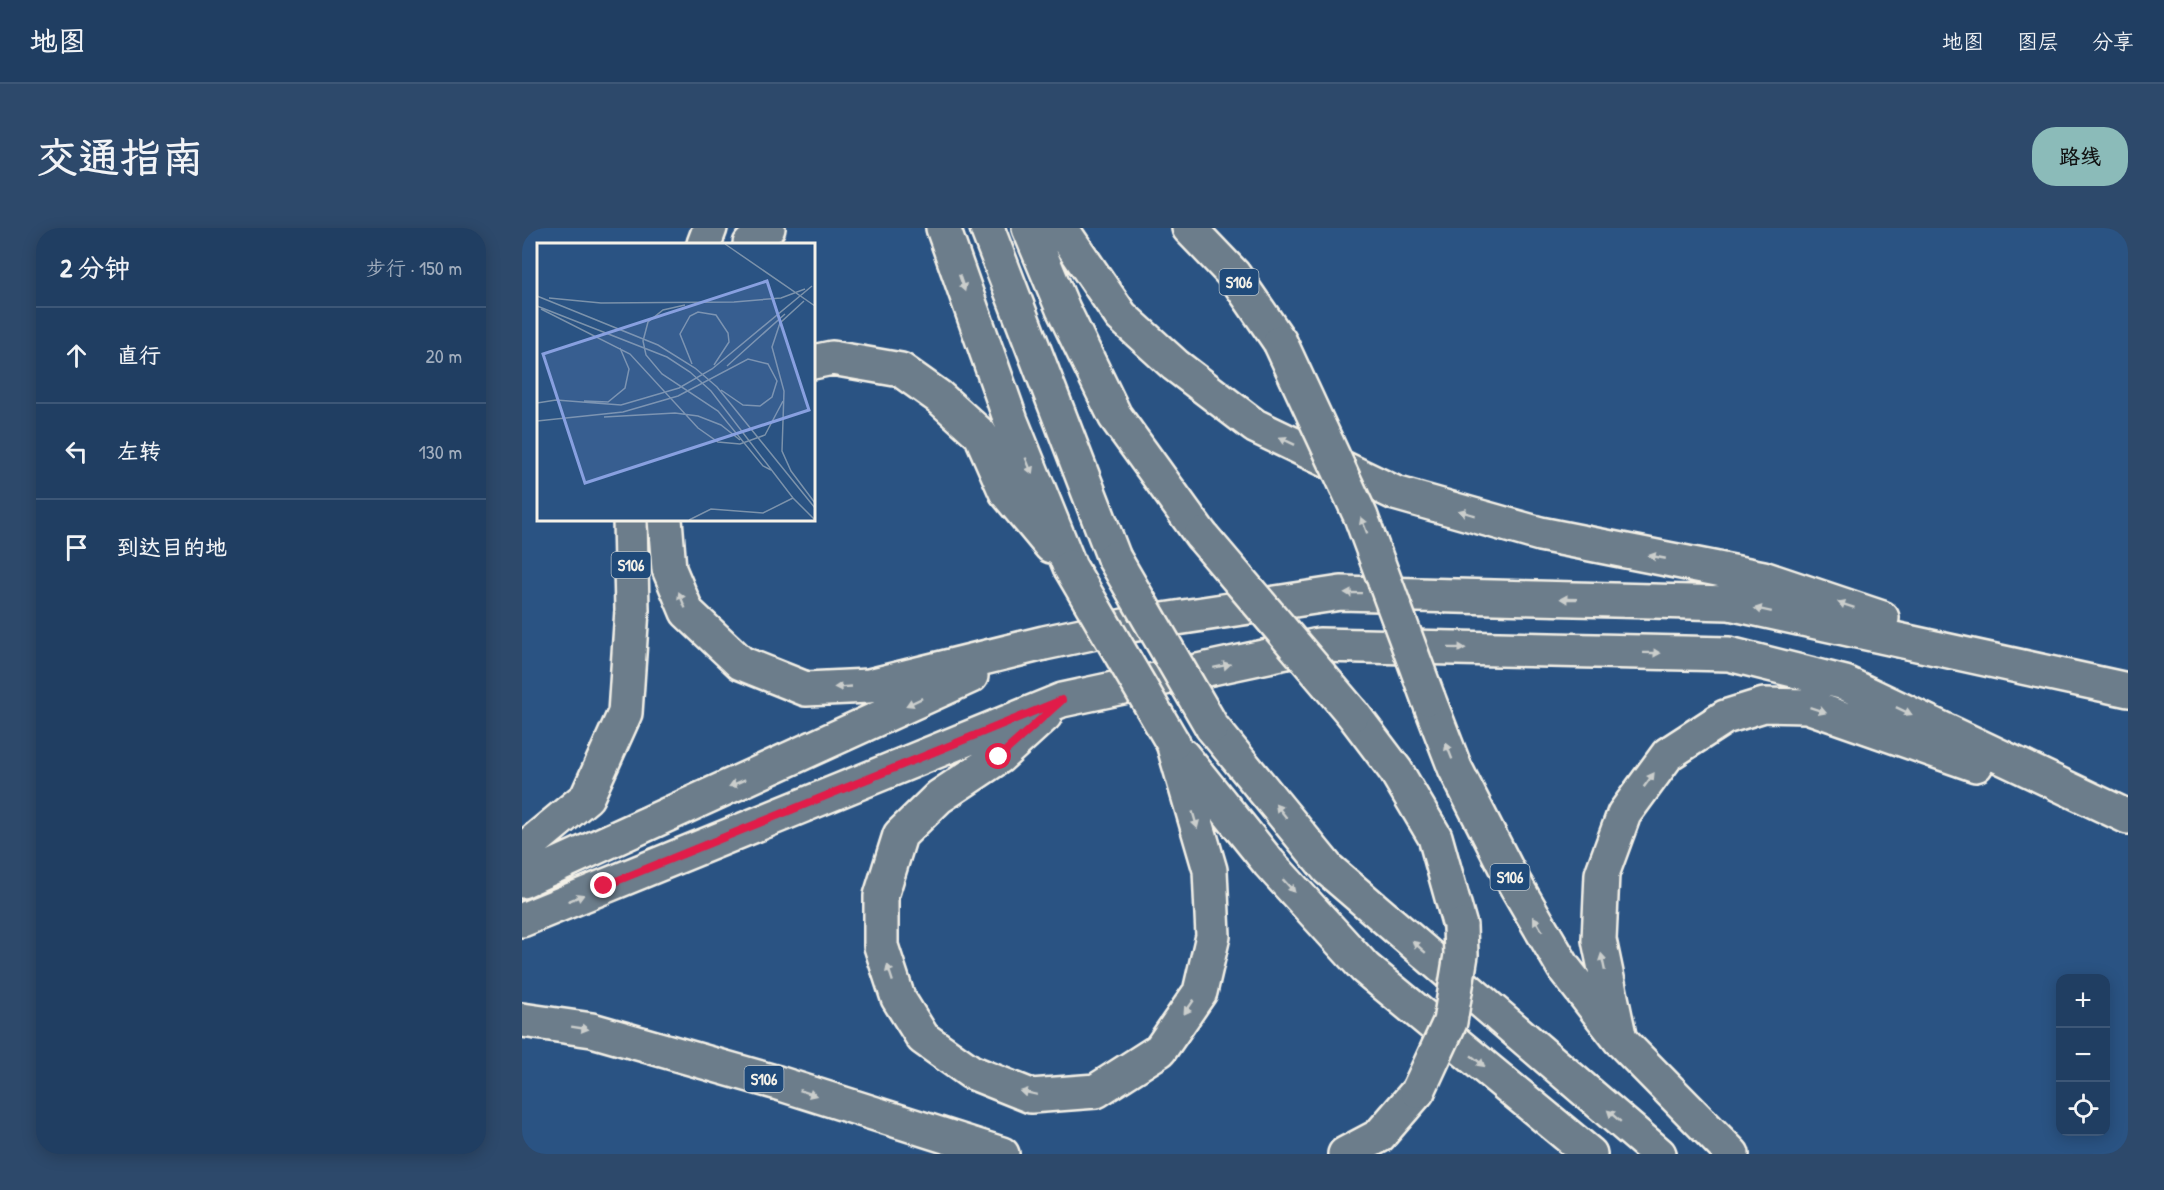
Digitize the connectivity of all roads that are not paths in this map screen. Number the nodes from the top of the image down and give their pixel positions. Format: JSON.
{"nodes":[{"id":1,"x":710,"y":228,"type":"edge"},
{"id":2,"x":768,"y":228,"type":"edge"},
{"id":3,"x":943,"y":228,"type":"edge"},
{"id":4,"x":987,"y":228,"type":"edge"},
{"id":5,"x":1029,"y":228,"type":"edge"},
{"id":6,"x":1061,"y":228,"type":"edge"},
{"id":7,"x":1189,"y":228,"type":"edge"},
{"id":8,"x":704,"y":243,"type":"edge"},
{"id":9,"x":751,"y":243,"type":"edge"},
{"id":10,"x":814,"y":362,"type":"edge"},
{"id":11,"x":630,"y":520,"type":"edge"},
{"id":12,"x":665,"y":520,"type":"edge"},
{"id":13,"x":1070,"y":567,"type":"junction"},
{"id":14,"x":1044,"y":643,"type":"junction"},
{"id":15,"x":2040,"y":671,"type":"junction"},
{"id":16,"x":2128,"y":690,"type":"edge"},
{"id":17,"x":1062,"y":700,"type":"junction"},
{"id":18,"x":1173,"y":743,"type":"junction"},
{"id":19,"x":2128,"y":817,"type":"edge"},
{"id":20,"x":522,"y":852,"type":"edge"},
{"id":21,"x":522,"y":881,"type":"edge"},
{"id":22,"x":522,"y":920,"type":"edge"},
{"id":23,"x":522,"y":1020,"type":"edge"},
{"id":24,"x":1620,"y":1040,"type":"junction"},
{"id":25,"x":1002,"y":1153,"type":"edge"},
{"id":26,"x":1345,"y":1154,"type":"edge"},
{"id":27,"x":1590,"y":1154,"type":"edge"},
{"id":28,"x":1659,"y":1154,"type":"edge"},
{"id":29,"x":1732,"y":1154,"type":"edge"}],
"edges":[{"from":1,"to":8,"type":"main road"},
{"from":2,"to":9,"type":"main road"},
{"from":3,"to":13,"type":"main road","one_way":true},
{"from":28,"to":4,"type":"main road","one_way":true,"bridge":true},
{"from":5,"to":26,"type":"main road","bridge":true},
{"from":15,"to":6,"type":"main road","one_way":true},
{"from":24,"to":7,"type":"main road","number":"S106","one_way":true,"bridge":true},
{"from":10,"to":13,"type":"main road"},
{"from":11,"to":20,"type":"main road","number":"S106"},
{"from":14,"to":12,"type":"main road","one_way":true},
{"from":13,"to":18,"type":"main road","bridge":true},
{"from":15,"to":14,"type":"main road","one_way":true},
{"from":14,"to":21,"type":"main road","one_way":true},
{"from":15,"to":16,"type":"main road"},
{"from":18,"to":17,"type":"main road","one_way":true},
{"from":17,"to":19,"type":"main road","one_way":true},
{"from":22,"to":17,"type":"main road","one_way":true},
{"from":18,"to":27,"type":"main road","one_way":true},
{"from":24,"to":19,"type":"main road","one_way":true},
{"from":23,"to":25,"type":"main road","number":"S106","one_way":true},
{"from":24,"to":29,"type":"main road","number":"S106"}]}
